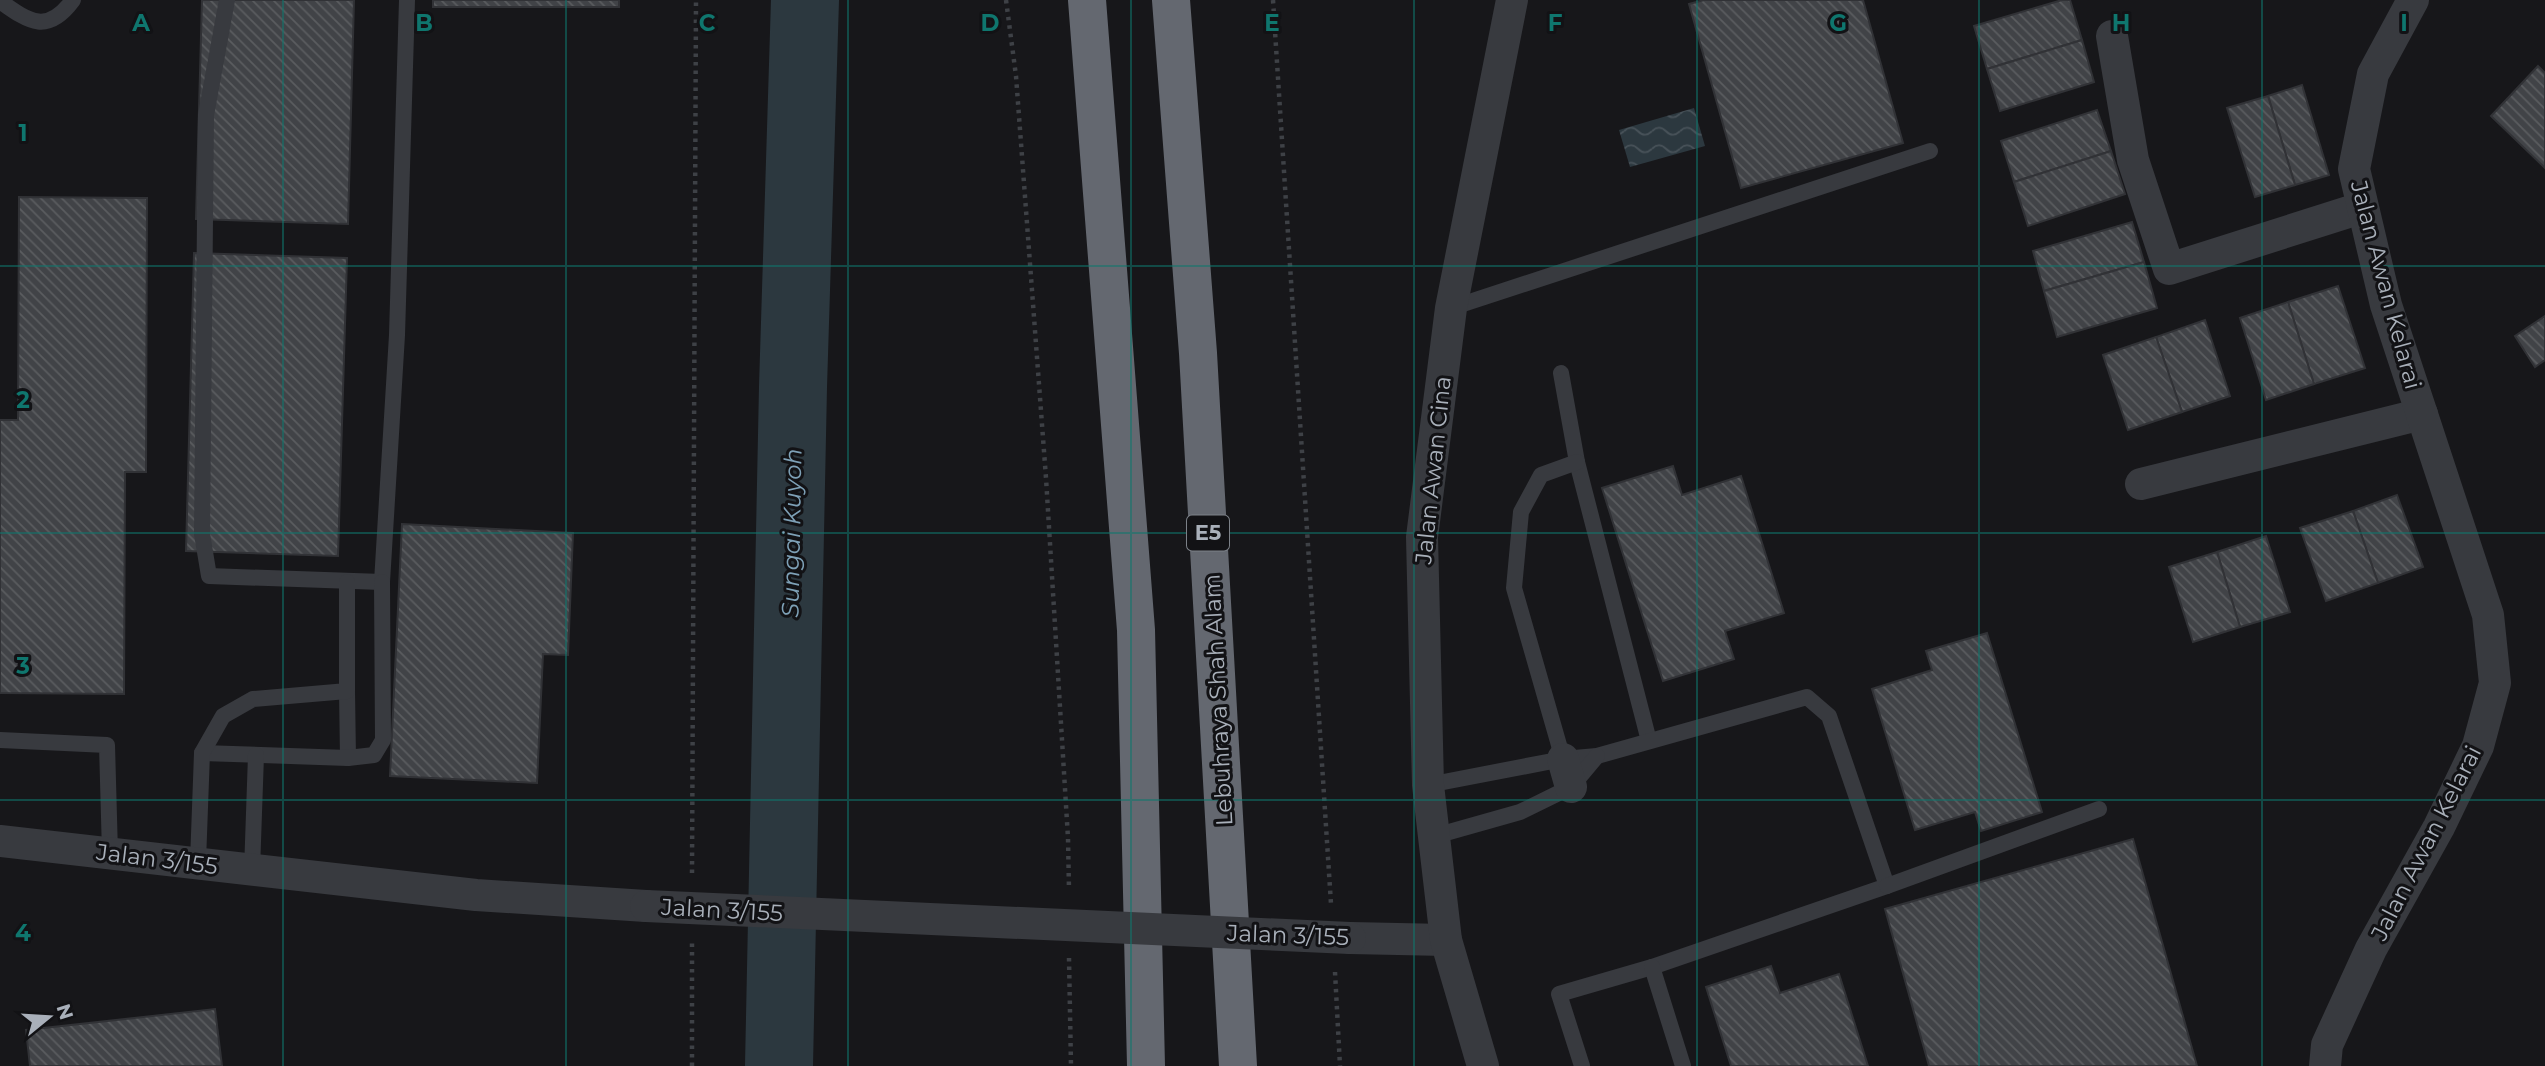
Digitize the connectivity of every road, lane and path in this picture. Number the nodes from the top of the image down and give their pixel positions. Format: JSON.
{"nodes":[{"id":1,"x":73,"y":0,"type":"edge"},
{"id":2,"x":227,"y":0,"type":"edge"},
{"id":3,"x":407,"y":0,"type":"edge"},
{"id":4,"x":696,"y":0,"type":"edge"},
{"id":5,"x":1006,"y":0,"type":"edge"},
{"id":6,"x":1087,"y":0,"type":"edge"},
{"id":7,"x":1171,"y":0,"type":"edge"},
{"id":8,"x":1273,"y":0,"type":"edge"},
{"id":9,"x":1512,"y":0,"type":"edge"},
{"id":10,"x":2413,"y":0,"type":"edge"},
{"id":11,"x":0,"y":1,"type":"edge"},
{"id":12,"x":2112,"y":36,"type":"dead end"},
{"id":13,"x":1930,"y":151,"type":"dead end"},
{"id":14,"x":2361,"y":208,"type":"junction"},
{"id":15,"x":1451,"y":308,"type":"junction"},
{"id":16,"x":1561,"y":373,"type":"dead end"},
{"id":17,"x":2422,"y":414,"type":"junction"},
{"id":18,"x":1577,"y":462,"type":"junction"},
{"id":19,"x":2141,"y":484,"type":"dead end"},
{"id":20,"x":347,"y":582,"type":"junction"},
{"id":21,"x":382,"y":582,"type":"junction"},
{"id":22,"x":347,"y":691,"type":"junction"},
{"id":23,"x":0,"y":740,"type":"edge"},
{"id":24,"x":1649,"y":741,"type":"junction"},
{"id":25,"x":202,"y":753,"type":"junction"},
{"id":26,"x":256,"y":755,"type":"junction"},
{"id":27,"x":1597,"y":756,"type":"junction"},
{"id":28,"x":348,"y":758,"type":"junction"},
{"id":29,"x":1567,"y":773,"type":"junction"},
{"id":30,"x":1429,"y":785,"type":"junction"},
{"id":31,"x":2099,"y":809,"type":"dead end"},
{"id":32,"x":1435,"y":836,"type":"junction"},
{"id":33,"x":0,"y":841,"type":"edge"},
{"id":34,"x":110,"y":853,"type":"junction"},
{"id":35,"x":198,"y":862,"type":"junction"},
{"id":36,"x":252,"y":871,"type":"junction"},
{"id":37,"x":692,"y":886,"type":"dead end"},
{"id":38,"x":1887,"y":886,"type":"junction"},
{"id":39,"x":1069,"y":892,"type":"dead end"},
{"id":40,"x":1331,"y":913,"type":"dead end"},
{"id":41,"x":692,"y":928,"type":"dead end"},
{"id":42,"x":1446,"y":940,"type":"junction"},
{"id":43,"x":1069,"y":945,"type":"dead end"},
{"id":44,"x":1652,"y":967,"type":"junction"},
{"id":45,"x":1335,"y":968,"type":"dead end"},
{"id":46,"x":692,"y":1066,"type":"edge"},
{"id":47,"x":1071,"y":1066,"type":"edge"},
{"id":48,"x":1146,"y":1066,"type":"edge"},
{"id":49,"x":1238,"y":1066,"type":"edge"},
{"id":50,"x":1340,"y":1066,"type":"edge"},
{"id":51,"x":1483,"y":1066,"type":"edge"},
{"id":52,"x":1582,"y":1066,"type":"edge"},
{"id":53,"x":1682,"y":1066,"type":"edge"},
{"id":54,"x":2325,"y":1066,"type":"edge"}],
"edges":[{"from":1,"to":11,"type":"lane"},
{"from":2,"to":20,"type":"lane"},
{"from":3,"to":21,"type":"lane"},
{"from":4,"to":37,"type":"path"},
{"from":5,"to":39,"type":"path"},
{"from":6,"to":48,"type":"highway"},
{"from":7,"to":49,"type":"highway","name":"Lebuhraya Shah Alam","number":"E5"},
{"from":8,"to":40,"type":"path"},
{"from":9,"to":15,"type":"street","name":"Jalan Awan Cina"},
{"from":10,"to":14,"type":"street","name":"Jalan Awan Kelarai"},
{"from":12,"to":14,"type":"street"},
{"from":13,"to":15,"type":"lane"},
{"from":14,"to":17,"type":"street","name":"Jalan Awan Kelarai"},
{"from":15,"to":30,"type":"street","name":"Jalan Awan Cina"},
{"from":16,"to":18,"type":"lane"},
{"from":17,"to":19,"type":"street","name":"Jalan Awan Kelarai"},
{"from":17,"to":54,"type":"street","name":"Jalan Awan Kelarai"},
{"from":18,"to":24,"type":"lane"},
{"from":18,"to":29,"type":"lane"},
{"from":20,"to":21,"type":"lane"},
{"from":20,"to":22,"type":"lane"},
{"from":21,"to":28,"type":"lane"},
{"from":22,"to":25,"type":"lane"},
{"from":22,"to":28,"type":"lane"},
{"from":23,"to":34,"type":"lane"},
{"from":24,"to":27,"type":"lane"},
{"from":24,"to":38,"type":"lane"},
{"from":25,"to":26,"type":"lane"},
{"from":25,"to":35,"type":"lane"},
{"from":26,"to":28,"type":"lane"},
{"from":26,"to":36,"type":"lane"},
{"from":27,"to":29,"type":"lane"},
{"from":27,"to":29,"type":"lane"},
{"from":29,"to":30,"type":"lane"},
{"from":29,"to":32,"type":"lane"},
{"from":30,"to":32,"type":"street","name":"Jalan Awan Cina"},
{"from":31,"to":38,"type":"lane"},
{"from":32,"to":42,"type":"street","name":"Jalan Awan Cina"},
{"from":33,"to":34,"type":"street","name":"Jalan 3/155"},
{"from":34,"to":35,"type":"street","name":"Jalan 3/155"},
{"from":35,"to":36,"type":"street","name":"Jalan 3/155"},
{"from":36,"to":42,"type":"street","name":"Jalan 3/155","bridge":true},
{"from":38,"to":44,"type":"lane"},
{"from":41,"to":46,"type":"path"},
{"from":42,"to":51,"type":"street","name":"Jalan Awan Cina"},
{"from":43,"to":47,"type":"path"},
{"from":44,"to":52,"type":"lane"},
{"from":44,"to":53,"type":"lane"},
{"from":45,"to":50,"type":"path"}]}
